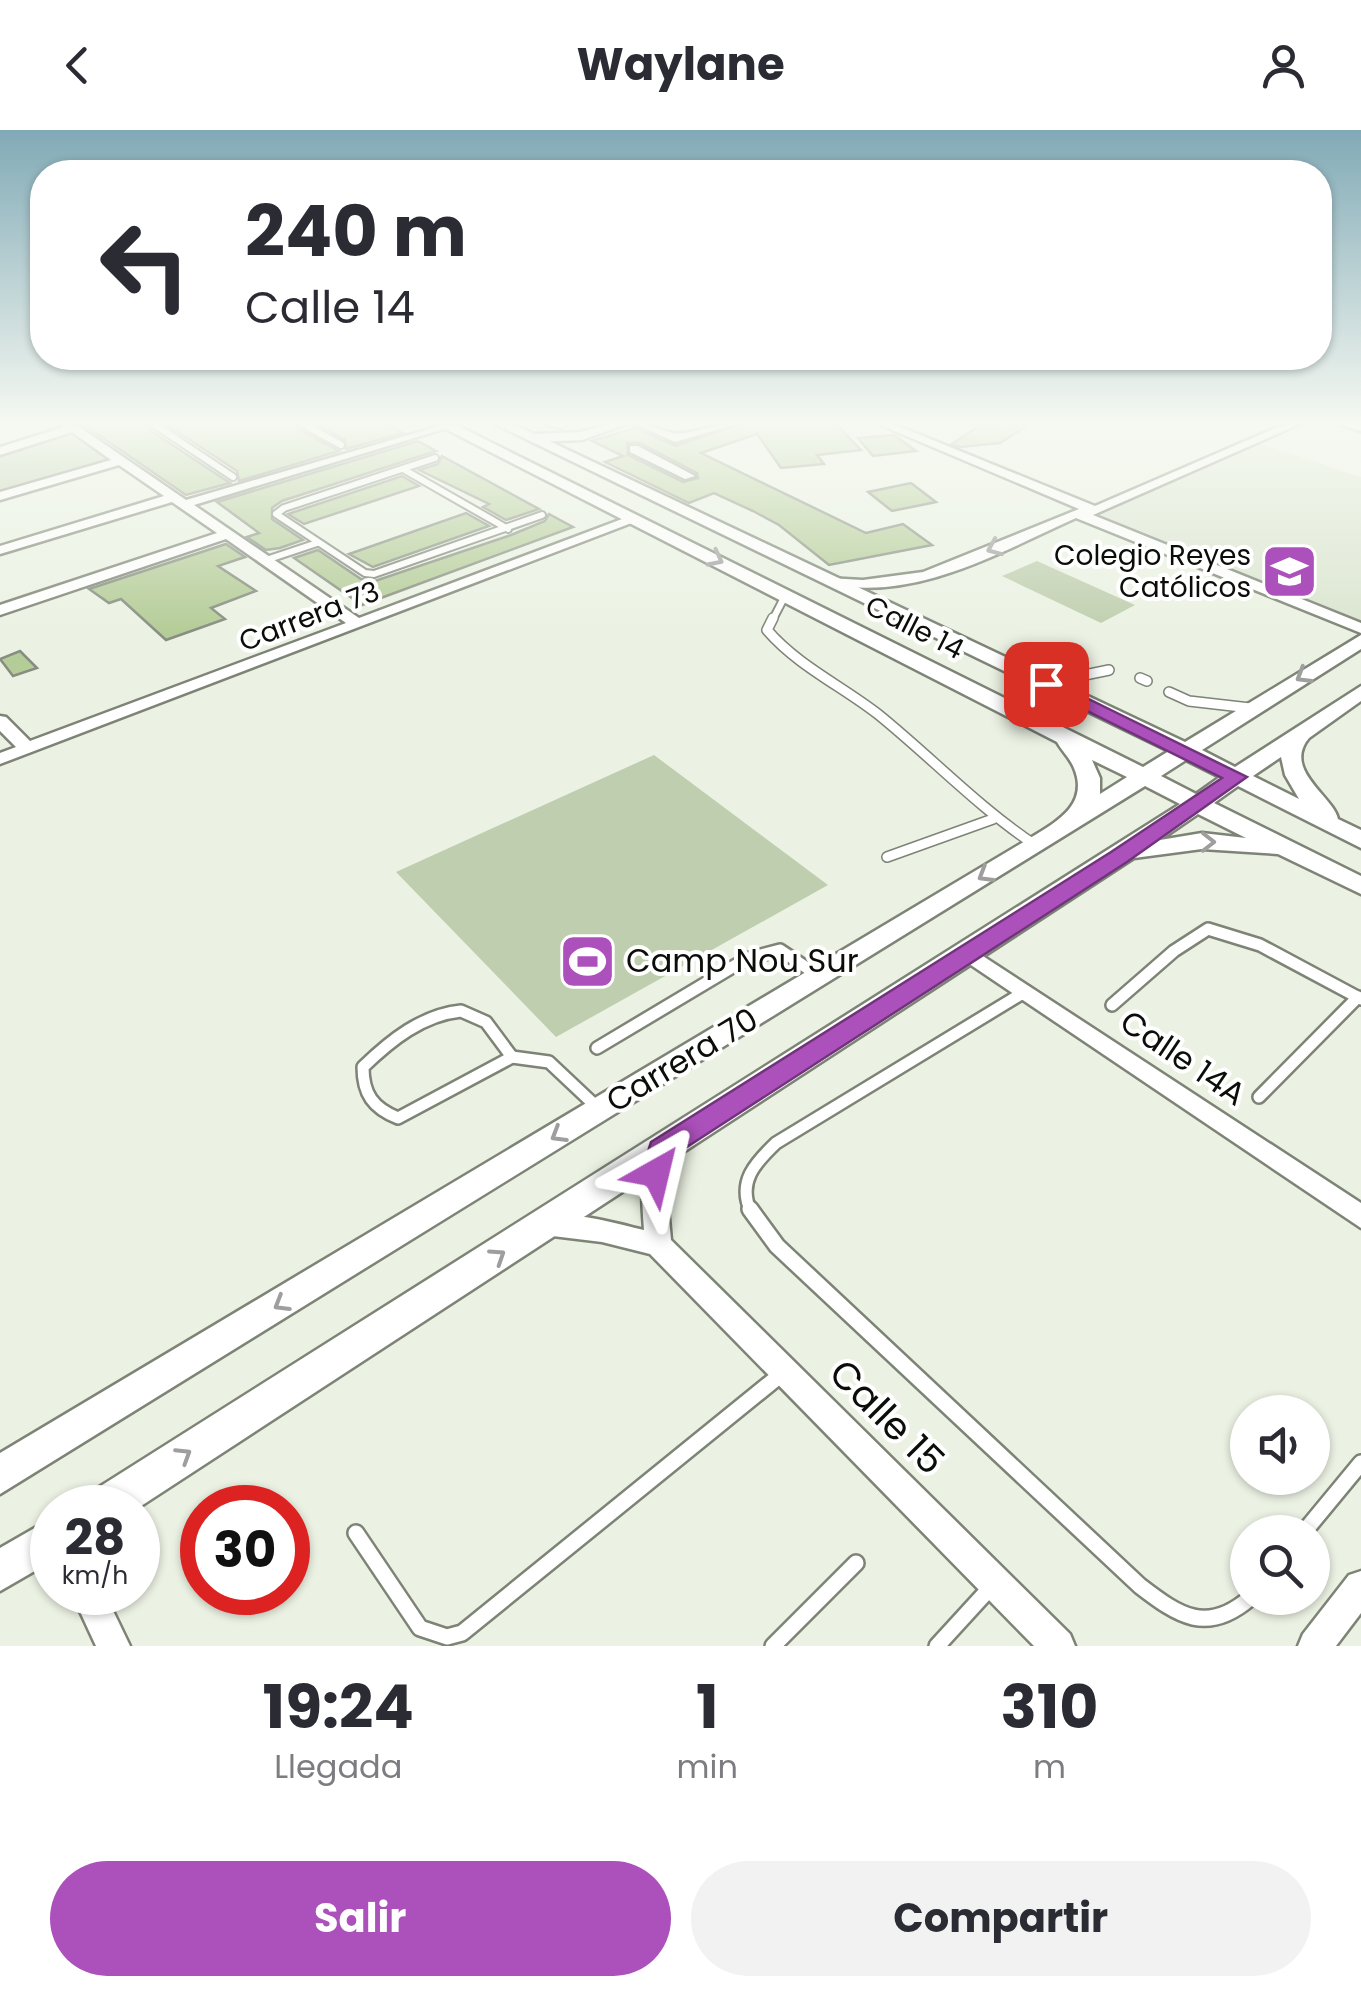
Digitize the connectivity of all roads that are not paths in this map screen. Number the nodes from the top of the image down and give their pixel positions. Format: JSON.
{"nodes":[{"id":1,"x":169,"y":494,"type":"edge"},
{"id":2,"x":205,"y":494,"type":"edge"},
{"id":3,"x":329,"y":494,"type":"edge"},
{"id":4,"x":446,"y":494,"type":"edge"},
{"id":5,"x":584,"y":494,"type":"edge"},
{"id":6,"x":649,"y":494,"type":"edge"},
{"id":7,"x":1047,"y":494,"type":"edge"},
{"id":8,"x":1119,"y":494,"type":"edge"},
{"id":9,"x":1123,"y":494,"type":"edge"},
{"id":10,"x":180,"y":501,"type":"junction"},
{"id":11,"x":1084,"y":510,"type":"junction"},
{"id":12,"x":542,"y":515,"type":"dead end"},
{"id":13,"x":635,"y":519,"type":"junction"},
{"id":14,"x":508,"y":529,"type":"junction"},
{"id":15,"x":228,"y":534,"type":"junction"},
{"id":16,"x":317,"y":543,"type":"junction"},
{"id":17,"x":0,"y":550,"type":"edge"},
{"id":18,"x":785,"y":559,"type":"junction"},
{"id":19,"x":266,"y":560,"type":"junction"},
{"id":20,"x":747,"y":575,"type":"junction"},
{"id":21,"x":832,"y":581,"type":"junction"},
{"id":22,"x":786,"y":594,"type":"junction"},
{"id":23,"x":0,"y":610,"type":"edge"},
{"id":24,"x":358,"y":624,"type":"junction"},
{"id":25,"x":1361,"y":628,"type":"edge"},
{"id":26,"x":1361,"y":642,"type":"edge"},
{"id":27,"x":1109,"y":670,"type":"dead end"},
{"id":28,"x":1046,"y":684,"type":"junction"},
{"id":29,"x":1169,"y":692,"type":"dead end"},
{"id":30,"x":1361,"y":692,"type":"edge"},
{"id":31,"x":1247,"y":710,"type":"junction"},
{"id":32,"x":1115,"y":717,"type":"junction"},
{"id":33,"x":0,"y":721,"type":"edge"},
{"id":34,"x":1034,"y":722,"type":"junction"},
{"id":35,"x":1301,"y":733,"type":"junction"},
{"id":36,"x":28,"y":749,"type":"junction"},
{"id":37,"x":1184,"y":750,"type":"junction"},
{"id":38,"x":0,"y":760,"type":"edge"},
{"id":39,"x":1144,"y":776,"type":"junction"},
{"id":40,"x":1237,"y":777,"type":"junction"},
{"id":41,"x":1198,"y":803,"type":"junction"},
{"id":42,"x":992,"y":820,"type":"junction"},
{"id":43,"x":1069,"y":824,"type":"junction"},
{"id":44,"x":1361,"y":840,"type":"edge"},
{"id":45,"x":1035,"y":846,"type":"junction"},
{"id":46,"x":1298,"y":854,"type":"junction"},
{"id":47,"x":887,"y":857,"type":"dead end"},
{"id":48,"x":1119,"y":857,"type":"junction"},
{"id":49,"x":1361,"y":886,"type":"edge"},
{"id":50,"x":968,"y":954,"type":"junction"},
{"id":51,"x":819,"y":977,"type":"junction"},
{"id":52,"x":1026,"y":991,"type":"junction"},
{"id":53,"x":1359,"y":998,"type":"edge"},
{"id":54,"x":1112,"y":1005,"type":"dead end"},
{"id":55,"x":596,"y":1048,"type":"dead end"},
{"id":56,"x":512,"y":1057,"type":"junction"},
{"id":57,"x":1259,"y":1096,"type":"dead end"},
{"id":58,"x":600,"y":1110,"type":"junction"},
{"id":59,"x":660,"y":1150,"type":"junction"},
{"id":60,"x":1361,"y":1217,"type":"edge"},
{"id":61,"x":545,"y":1226,"type":"junction"},
{"id":62,"x":658,"y":1245,"type":"junction"},
{"id":63,"x":784,"y":1372,"type":"junction"},
{"id":64,"x":1361,"y":1463,"type":"edge"},
{"id":65,"x":0,"y":1475,"type":"edge"},
{"id":66,"x":138,"y":1485,"type":"edge"},
{"id":67,"x":1318,"y":1515,"type":"edge"},
{"id":68,"x":356,"y":1533,"type":"dead end"},
{"id":69,"x":30,"y":1552,"type":"edge"},
{"id":70,"x":856,"y":1563,"type":"dead end"},
{"id":71,"x":0,"y":1571,"type":"edge"},
{"id":72,"x":995,"y":1582,"type":"junction"},
{"id":73,"x":1361,"y":1588,"type":"edge"},
{"id":74,"x":1230,"y":1614,"type":"edge"},
{"id":75,"x":98,"y":1615,"type":"edge"},
{"id":76,"x":114,"y":1646,"type":"edge"},
{"id":77,"x":773,"y":1646,"type":"edge"},
{"id":78,"x":937,"y":1646,"type":"edge"},
{"id":79,"x":1058,"y":1646,"type":"edge"},
{"id":80,"x":1316,"y":1646,"type":"edge"}],
"edges":[{"from":1,"to":10,"type":"street"},
{"from":2,"to":10,"type":"street"},
{"from":3,"to":16,"type":"lane"},
{"from":4,"to":14,"type":"lane"},
{"from":5,"to":13,"type":"street","name":"Calle 14"},
{"from":6,"to":18,"type":"street","name":"Calle 14"},
{"from":7,"to":11,"type":"street"},
{"from":8,"to":11,"type":"street"},
{"from":9,"to":11,"type":"street"},
{"from":10,"to":15,"type":"street"},
{"from":10,"to":17,"type":"street"},
{"from":11,"to":21,"type":"street","one_way":true},
{"from":11,"to":25,"type":"street"},
{"from":12,"to":14,"type":"lane"},
{"from":13,"to":20,"type":"street","name":"Calle 14","one_way":true},
{"from":13,"to":24,"type":"street","name":"Carrera 73"},
{"from":14,"to":16,"type":"lane"},
{"from":15,"to":19,"type":"street"},
{"from":15,"to":23,"type":"street"},
{"from":16,"to":19,"type":"lane"},
{"from":18,"to":20,"type":"street"},
{"from":18,"to":21,"type":"street","name":"Calle 14"},
{"from":19,"to":24,"type":"street"},
{"from":20,"to":22,"type":"street","name":"Calle 14"},
{"from":21,"to":28,"type":"street","name":"Calle 14"},
{"from":22,"to":34,"type":"street","name":"Calle 14"},
{"from":22,"to":42,"type":"lane"},
{"from":24,"to":36,"type":"street","name":"Carrera 73"},
{"from":26,"to":31,"type":"street","name":"Carrera 70","one_way":true},
{"from":27,"to":28,"type":"lane"},
{"from":28,"to":32,"type":"street","name":"Calle 14"},
{"from":29,"to":31,"type":"lane"},
{"from":30,"to":35,"type":"street","name":"Carrera 70"},
{"from":31,"to":32,"type":"street"},
{"from":31,"to":37,"type":"street","name":"Carrera 70"},
{"from":32,"to":37,"type":"street","name":"Calle 14"},
{"from":33,"to":36,"type":"street"},
{"from":34,"to":39,"type":"street","name":"Calle 14"},
{"from":34,"to":43,"type":"street"},
{"from":35,"to":40,"type":"street","name":"Carrera 70"},
{"from":35,"to":44,"type":"street"},
{"from":36,"to":38,"type":"street","name":"Carrera 73"},
{"from":37,"to":39,"type":"street","name":"Carrera 70"},
{"from":37,"to":40,"type":"street","name":"Calle 14"},
{"from":39,"to":41,"type":"street","name":"Calle 14"},
{"from":39,"to":43,"type":"street","name":"Carrera 70"},
{"from":40,"to":41,"type":"street","name":"Carrera 70"},
{"from":40,"to":44,"type":"street","name":"Calle 14"},
{"from":41,"to":46,"type":"street","name":"Calle 14"},
{"from":41,"to":48,"type":"street","name":"Carrera 70"},
{"from":42,"to":45,"type":"lane"},
{"from":42,"to":47,"type":"lane"},
{"from":43,"to":45,"type":"street","name":"Carrera 70"},
{"from":45,"to":51,"type":"street","name":"Carrera 70","one_way":true},
{"from":48,"to":46,"type":"street","one_way":true},
{"from":46,"to":49,"type":"street","name":"Calle 14"},
{"from":48,"to":50,"type":"street","name":"Carrera 70"},
{"from":50,"to":52,"type":"street","name":"Calle 14A"},
{"from":50,"to":59,"type":"street","name":"Carrera 70"},
{"from":51,"to":55,"type":"lane"},
{"from":51,"to":58,"type":"street","name":"Carrera 70"},
{"from":52,"to":60,"type":"street","name":"Calle 14A"},
{"from":52,"to":74,"type":"lane"},
{"from":53,"to":54,"type":"lane"},
{"from":53,"to":57,"type":"lane"},
{"from":56,"to":56,"type":"lane"},
{"from":56,"to":58,"type":"lane"},
{"from":58,"to":65,"type":"street","name":"Carrera 70","one_way":true},
{"from":59,"to":61,"type":"street","name":"Carrera 70"},
{"from":59,"to":62,"type":"street"},
{"from":61,"to":62,"type":"street"},
{"from":66,"to":61,"type":"street","name":"Carrera 70","one_way":true},
{"from":62,"to":63,"type":"street","name":"Calle 15"},
{"from":63,"to":68,"type":"lane"},
{"from":63,"to":72,"type":"street","name":"Calle 15"},
{"from":64,"to":67,"type":"lane"},
{"from":69,"to":71,"type":"street"},
{"from":70,"to":77,"type":"lane"},
{"from":72,"to":78,"type":"lane"},
{"from":72,"to":79,"type":"street","name":"Calle 15"},
{"from":73,"to":80,"type":"street"},
{"from":75,"to":76,"type":"street"}]}
